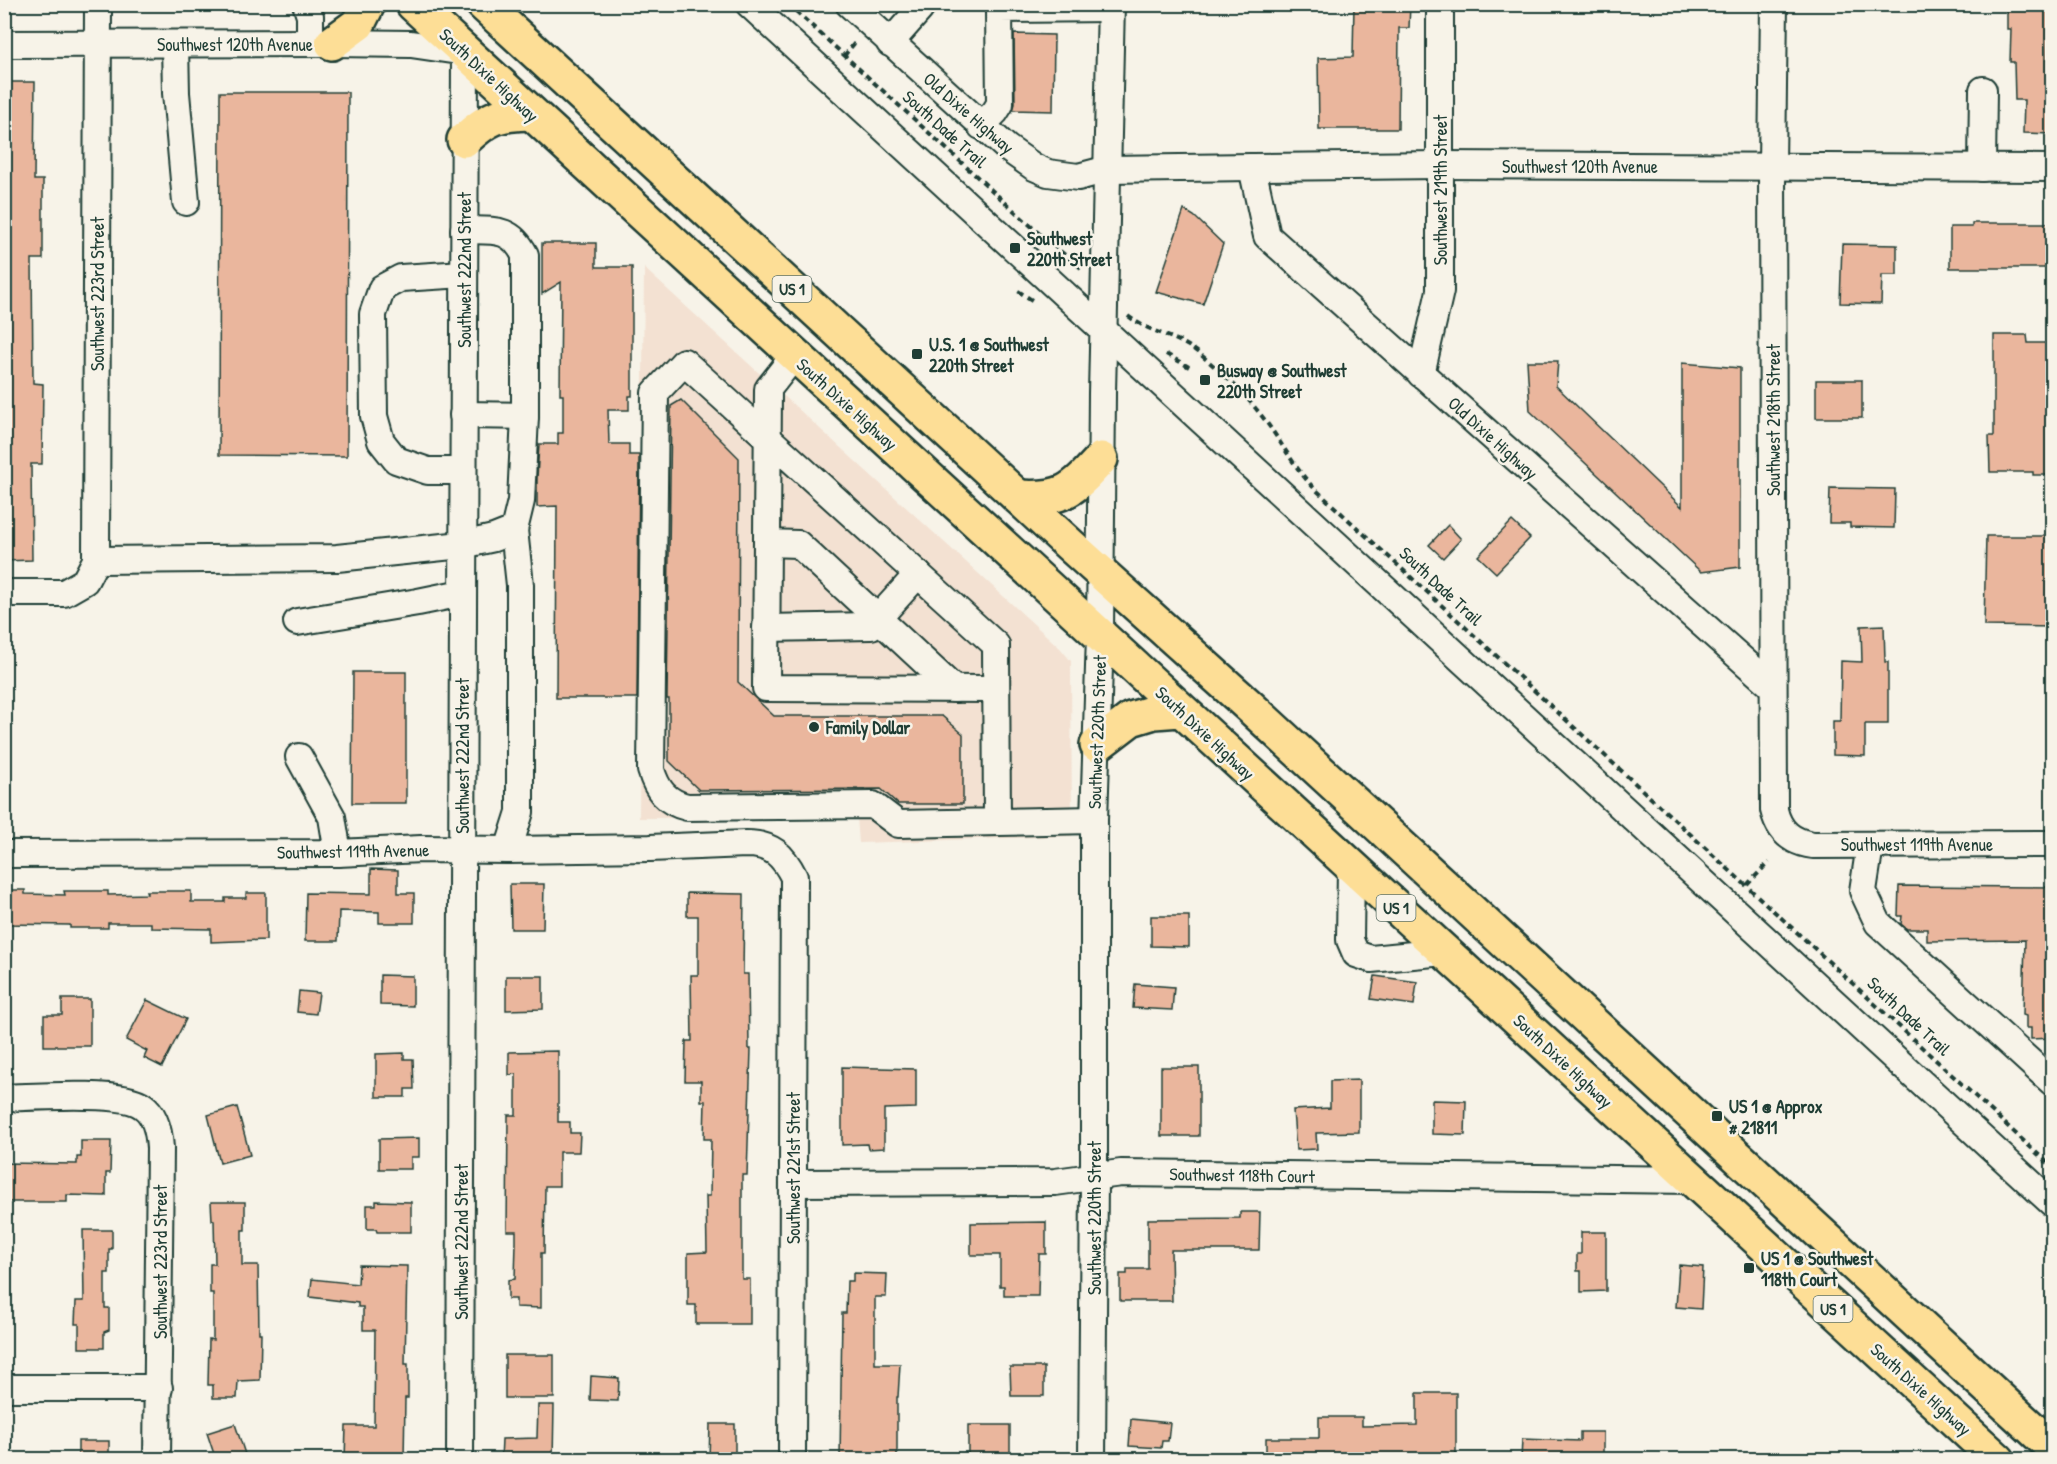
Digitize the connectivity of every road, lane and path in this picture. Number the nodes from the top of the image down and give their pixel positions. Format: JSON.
{"nodes":[{"id":1,"x":98,"y":4,"type":"edge"},
{"id":2,"x":306,"y":4,"type":"edge"},
{"id":3,"x":368,"y":4,"type":"edge"},
{"id":4,"x":413,"y":4,"type":"edge"},
{"id":5,"x":465,"y":4,"type":"edge"},
{"id":6,"x":483,"y":4,"type":"edge"},
{"id":7,"x":749,"y":4,"type":"edge"},
{"id":8,"x":788,"y":4,"type":"edge"},
{"id":9,"x":849,"y":4,"type":"edge"},
{"id":10,"x":916,"y":4,"type":"edge"},
{"id":11,"x":1440,"y":4,"type":"edge"},
{"id":12,"x":1774,"y":4,"type":"edge"},
{"id":13,"x":1111,"y":6,"type":"edge"},
{"id":14,"x":858,"y":40,"type":"dead end"},
{"id":15,"x":321,"y":43,"type":"junction"},
{"id":16,"x":890,"y":43,"type":"junction"},
{"id":17,"x":4,"y":44,"type":"edge"},
{"id":18,"x":175,"y":44,"type":"junction"},
{"id":19,"x":97,"y":45,"type":"junction"},
{"id":20,"x":465,"y":52,"type":"junction"},
{"id":21,"x":844,"y":56,"type":"junction"},
{"id":22,"x":1983,"y":90,"type":"dead end"},
{"id":23,"x":530,"y":113,"type":"junction"},
{"id":24,"x":981,"y":126,"type":"junction"},
{"id":25,"x":464,"y":140,"type":"junction"},
{"id":26,"x":1439,"y":165,"type":"junction"},
{"id":27,"x":1252,"y":166,"type":"junction"},
{"id":28,"x":1772,"y":167,"type":"junction"},
{"id":29,"x":1982,"y":168,"type":"junction"},
{"id":30,"x":2052,"y":168,"type":"edge"},
{"id":31,"x":1108,"y":169,"type":"junction"},
{"id":32,"x":186,"y":202,"type":"dead end"},
{"id":33,"x":464,"y":230,"type":"junction"},
{"id":34,"x":748,"y":248,"type":"junction"},
{"id":35,"x":1084,"y":272,"type":"dead end"},
{"id":36,"x":464,"y":274,"type":"junction"},
{"id":37,"x":1122,"y":311,"type":"dead end"},
{"id":38,"x":1103,"y":329,"type":"junction"},
{"id":39,"x":794,"y":356,"type":"junction"},
{"id":40,"x":1421,"y":374,"type":"junction"},
{"id":41,"x":463,"y":415,"type":"junction"},
{"id":42,"x":525,"y":416,"type":"junction"},
{"id":43,"x":767,"y":437,"type":"junction"},
{"id":44,"x":1101,"y":459,"type":"junction"},
{"id":45,"x":462,"y":471,"type":"junction"},
{"id":46,"x":1018,"y":497,"type":"junction"},
{"id":47,"x":514,"y":530,"type":"junction"},
{"id":48,"x":767,"y":543,"type":"junction"},
{"id":49,"x":462,"y":545,"type":"junction"},
{"id":50,"x":90,"y":571,"type":"junction"},
{"id":51,"x":1101,"y":572,"type":"junction"},
{"id":52,"x":918,"y":574,"type":"junction"},
{"id":53,"x":4,"y":592,"type":"edge"},
{"id":54,"x":462,"y":593,"type":"junction"},
{"id":55,"x":879,"y":618,"type":"junction"},
{"id":56,"x":297,"y":622,"type":"dead end"},
{"id":57,"x":766,"y":628,"type":"junction"},
{"id":58,"x":1100,"y":636,"type":"junction"},
{"id":59,"x":1773,"y":687,"type":"junction"},
{"id":60,"x":954,"y":688,"type":"junction"},
{"id":61,"x":996,"y":689,"type":"junction"},
{"id":62,"x":1180,"y":711,"type":"junction"},
{"id":63,"x":1097,"y":745,"type":"junction"},
{"id":64,"x":299,"y":757,"type":"dead end"},
{"id":65,"x":1094,"y":820,"type":"junction"},
{"id":66,"x":997,"y":822,"type":"junction"},
{"id":67,"x":1784,"y":832,"type":"joint"},
{"id":68,"x":1395,"y":843,"type":"junction"},
{"id":69,"x":1870,"y":844,"type":"junction"},
{"id":70,"x":2052,"y":844,"type":"edge"},
{"id":71,"x":463,"y":849,"type":"junction"},
{"id":72,"x":508,"y":850,"type":"junction"},
{"id":73,"x":338,"y":853,"type":"junction"},
{"id":74,"x":4,"y":854,"type":"edge"},
{"id":75,"x":1769,"y":862,"type":"dead end"},
{"id":76,"x":1351,"y":867,"type":"junction"},
{"id":77,"x":794,"y":877,"type":"joint"},
{"id":78,"x":1747,"y":885,"type":"junction"},
{"id":79,"x":1444,"y":952,"type":"junction"},
{"id":80,"x":2052,"y":1082,"type":"edge"},
{"id":81,"x":4,"y":1098,"type":"edge"},
{"id":82,"x":1695,"y":1118,"type":"junction"},
{"id":83,"x":2052,"y":1167,"type":"edge"},
{"id":84,"x":1094,"y":1178,"type":"junction"},
{"id":85,"x":1692,"y":1180,"type":"junction"},
{"id":86,"x":793,"y":1183,"type":"junction"},
{"id":87,"x":2052,"y":1203,"type":"edge"},
{"id":88,"x":1965,"y":1366,"type":"junction"},
{"id":89,"x":4,"y":1388,"type":"edge"},
{"id":90,"x":159,"y":1388,"type":"junction"},
{"id":91,"x":2052,"y":1447,"type":"edge"},
{"id":92,"x":1975,"y":1448,"type":"edge"},
{"id":93,"x":157,"y":1460,"type":"edge"},
{"id":94,"x":460,"y":1460,"type":"edge"},
{"id":95,"x":792,"y":1460,"type":"edge"},
{"id":96,"x":1092,"y":1460,"type":"edge"},
{"id":97,"x":1998,"y":1460,"type":"edge"}],
"edges":[{"from":1,"to":19,"type":"street","name":"Southwest 223rd Street"},
{"from":2,"to":15,"type":"street"},
{"from":3,"to":15,"type":"highway"},
{"from":4,"to":20,"type":"highway","name":"South Dixie Highway","number":"US 1"},
{"from":5,"to":20,"type":"highway"},
{"from":6,"to":34,"type":"highway","number":"US 1"},
{"from":7,"to":38,"type":"street"},
{"from":8,"to":21,"type":"path","name":"South Dade Trail"},
{"from":9,"to":16,"type":"street","name":"Old Dixie Highway"},
{"from":10,"to":16,"type":"street"},
{"from":11,"to":26,"type":"street","name":"Southwest 219th Street"},
{"from":12,"to":28,"type":"street","name":"Southwest 218th Street"},
{"from":13,"to":24,"type":"street"},
{"from":13,"to":31,"type":"street","name":"Southwest 220th Street"},
{"from":14,"to":21,"type":"path"},
{"from":15,"to":18,"type":"street","name":"Southwest 120th Avenue"},
{"from":15,"to":20,"type":"street","name":"Southwest 120th Avenue"},
{"from":16,"to":24,"type":"street","name":"Old Dixie Highway"},
{"from":17,"to":19,"type":"street","name":"Southwest 120th Avenue"},
{"from":18,"to":19,"type":"street","name":"Southwest 120th Avenue"},
{"from":18,"to":32,"type":"street"},
{"from":19,"to":50,"type":"street","name":"Southwest 223rd Street"},
{"from":20,"to":23,"type":"highway","name":"South Dixie Highway","number":"US 1"},
{"from":20,"to":25,"type":"street","name":"Southwest 222nd Street"},
{"from":20,"to":34,"type":"highway"},
{"from":21,"to":35,"type":"path","name":"South Dade Trail"},
{"from":22,"to":29,"type":"street"},
{"from":23,"to":25,"type":"highway"},
{"from":23,"to":39,"type":"highway","name":"South Dixie Highway","number":"US 1"},
{"from":24,"to":31,"type":"street","name":"Old Dixie Highway"},
{"from":25,"to":33,"type":"street","name":"Southwest 222nd Street"},
{"from":26,"to":27,"type":"street","name":"Southwest 120th Avenue"},
{"from":26,"to":28,"type":"street","name":"Southwest 120th Avenue"},
{"from":26,"to":40,"type":"street","name":"Southwest 219th Street"},
{"from":27,"to":31,"type":"street","name":"Southwest 120th Avenue"},
{"from":27,"to":40,"type":"street","name":"Old Dixie Highway"},
{"from":28,"to":29,"type":"street","name":"Southwest 120th Avenue"},
{"from":28,"to":59,"type":"street","name":"Southwest 218th Street"},
{"from":29,"to":30,"type":"street","name":"Southwest 120th Avenue"},
{"from":31,"to":38,"type":"street","name":"Southwest 220th Street"},
{"from":33,"to":36,"type":"street","name":"Southwest 222nd Street"},
{"from":33,"to":42,"type":"street"},
{"from":34,"to":46,"type":"highway","number":"US 1"},
{"from":36,"to":41,"type":"street","name":"Southwest 222nd Street"},
{"from":36,"to":45,"type":"street"},
{"from":37,"to":78,"type":"path","name":"South Dade Trail"},
{"from":38,"to":44,"type":"street","name":"Southwest 220th Street"},
{"from":38,"to":87,"type":"street"},
{"from":39,"to":43,"type":"street"},
{"from":39,"to":51,"type":"highway"},
{"from":39,"to":58,"type":"highway","name":"South Dixie Highway","number":"US 1"},
{"from":40,"to":59,"type":"street","name":"Old Dixie Highway"},
{"from":41,"to":42,"type":"street"},
{"from":41,"to":45,"type":"street","name":"Southwest 222nd Street"},
{"from":42,"to":47,"type":"street"},
{"from":43,"to":48,"type":"street"},
{"from":43,"to":52,"type":"street"},
{"from":43,"to":66,"type":"street"},
{"from":44,"to":46,"type":"highway"},
{"from":44,"to":51,"type":"street","name":"Southwest 220th Street"},
{"from":45,"to":49,"type":"street","name":"Southwest 222nd Street"},
{"from":46,"to":51,"type":"highway","number":"US 1"},
{"from":47,"to":49,"type":"street"},
{"from":47,"to":72,"type":"street"},
{"from":48,"to":55,"type":"street"},
{"from":48,"to":57,"type":"street"},
{"from":49,"to":50,"type":"street"},
{"from":49,"to":54,"type":"street","name":"Southwest 222nd Street"},
{"from":50,"to":53,"type":"street"},
{"from":51,"to":58,"type":"street","name":"Southwest 220th Street"},
{"from":51,"to":68,"type":"highway","number":"US 1"},
{"from":52,"to":55,"type":"street"},
{"from":52,"to":61,"type":"street"},
{"from":54,"to":56,"type":"street"},
{"from":54,"to":71,"type":"street","name":"Southwest 222nd Street"},
{"from":55,"to":57,"type":"street"},
{"from":55,"to":60,"type":"street"},
{"from":57,"to":60,"type":"street"},
{"from":58,"to":62,"type":"highway","name":"South Dixie Highway","number":"US 1"},
{"from":58,"to":63,"type":"street","name":"Southwest 220th Street"},
{"from":58,"to":68,"type":"highway"},
{"from":59,"to":67,"type":"street","name":"Southwest 218th Street"},
{"from":60,"to":61,"type":"street"},
{"from":61,"to":66,"type":"street"},
{"from":62,"to":63,"type":"highway"},
{"from":62,"to":76,"type":"highway","name":"South Dixie Highway","number":"US 1"},
{"from":63,"to":65,"type":"street","name":"Southwest 220th Street"},
{"from":64,"to":73,"type":"street"},
{"from":65,"to":66,"type":"street"},
{"from":65,"to":84,"type":"street","name":"Southwest 220th Street"},
{"from":67,"to":69,"type":"street","name":"Southwest 119th Avenue"},
{"from":68,"to":82,"type":"highway","number":"US 1"},
{"from":69,"to":70,"type":"street","name":"Southwest 119th Avenue"},
{"from":69,"to":80,"type":"street"},
{"from":71,"to":72,"type":"street","name":"Southwest 119th Avenue"},
{"from":71,"to":73,"type":"street","name":"Southwest 119th Avenue"},
{"from":71,"to":94,"type":"street","name":"Southwest 222nd Street"},
{"from":72,"to":77,"type":"street","name":"Southwest 119th Avenue"},
{"from":73,"to":74,"type":"street","name":"Southwest 119th Avenue"},
{"from":75,"to":78,"type":"path"},
{"from":76,"to":79,"type":"highway","name":"South Dixie Highway","number":"US 1"},
{"from":76,"to":79,"type":"street"},
{"from":77,"to":86,"type":"street","name":"Southwest 221st Street"},
{"from":78,"to":83,"type":"path","name":"South Dade Trail"},
{"from":79,"to":85,"type":"highway","name":"South Dixie Highway","number":"US 1"},
{"from":81,"to":90,"type":"street","name":"Southwest 223rd Street"},
{"from":82,"to":85,"type":"highway"},
{"from":82,"to":88,"type":"highway","number":"US 1"},
{"from":84,"to":85,"type":"street","name":"Southwest 118th Court"},
{"from":84,"to":86,"type":"street","name":"Southwest 118th Court"},
{"from":84,"to":96,"type":"street","name":"Southwest 220th Street"},
{"from":85,"to":88,"type":"highway"},
{"from":85,"to":92,"type":"highway","name":"South Dixie Highway","number":"US 1"},
{"from":86,"to":95,"type":"street","name":"Southwest 221st Street"},
{"from":88,"to":91,"type":"highway","number":"US 1"},
{"from":89,"to":90,"type":"street"},
{"from":90,"to":93,"type":"street","name":"Southwest 223rd Street"},
{"from":92,"to":97,"type":"highway","name":"South Dixie Highway","number":"US 1"}]}
